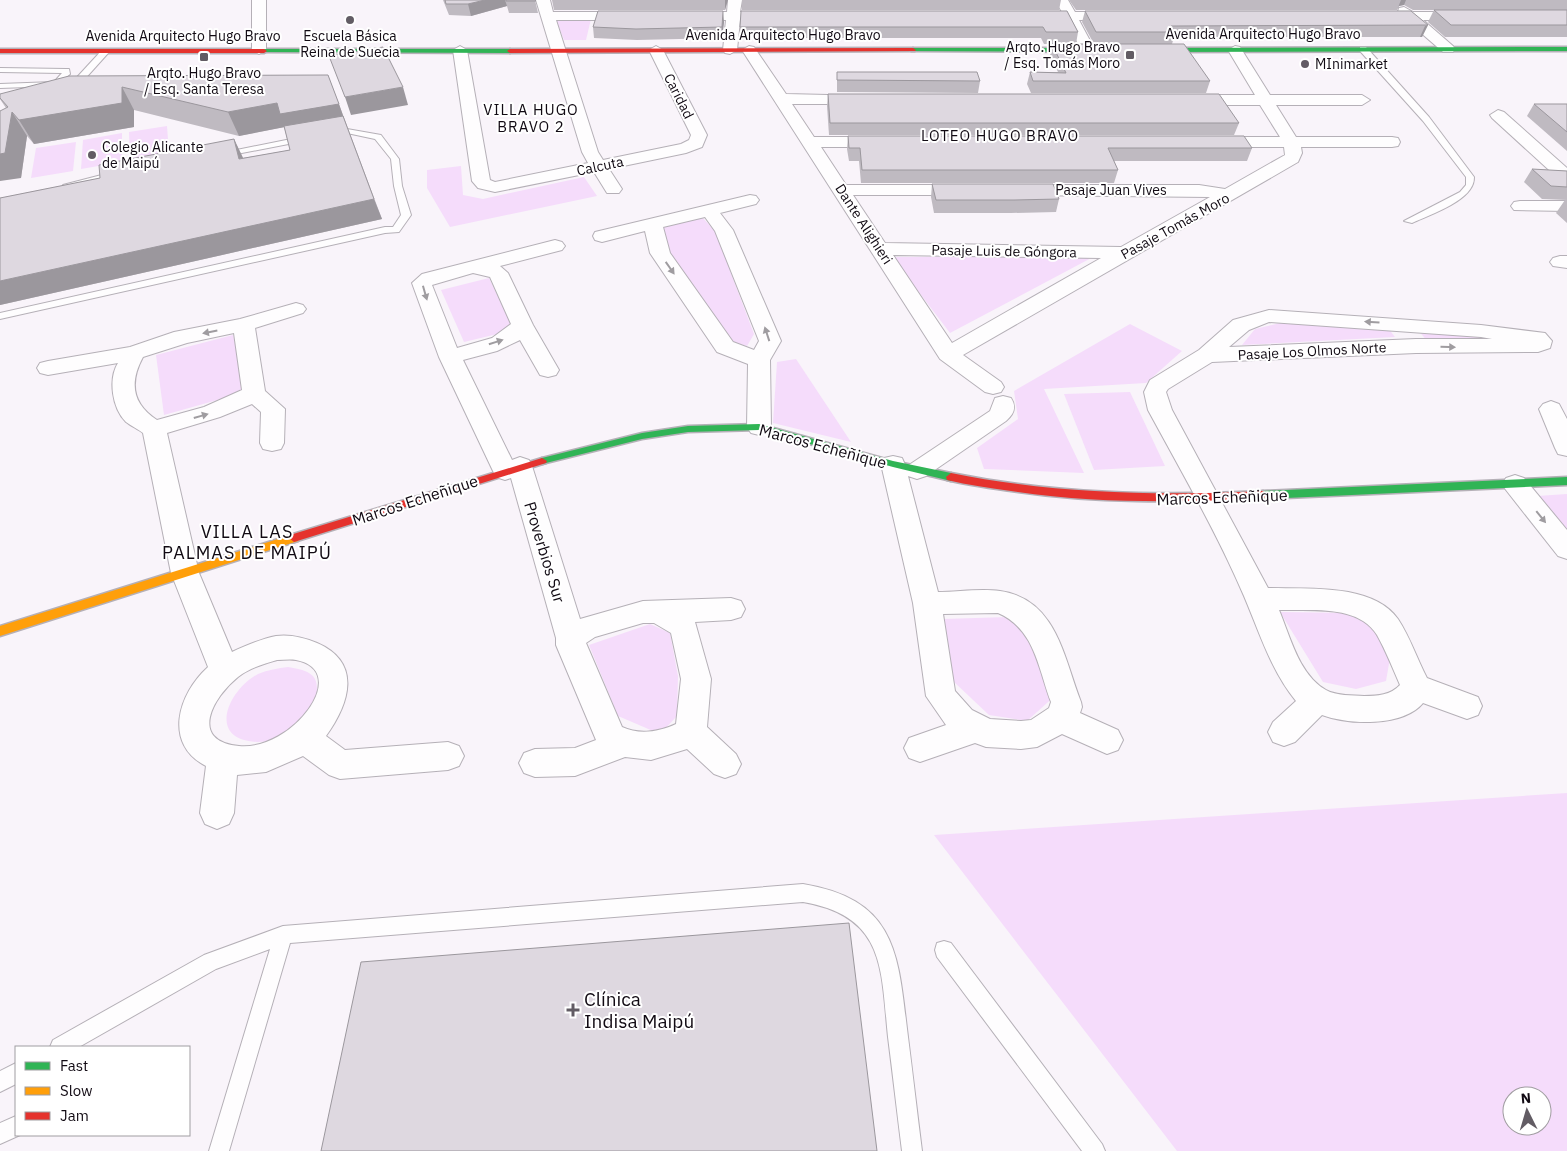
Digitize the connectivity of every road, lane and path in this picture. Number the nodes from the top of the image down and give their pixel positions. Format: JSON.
{"nodes":[{"id":1,"x":259,"y":0,"type":"edge"},
{"id":2,"x":543,"y":0,"type":"edge"},
{"id":3,"x":735,"y":0,"type":"edge"},
{"id":4,"x":1061,"y":0,"type":"edge"},
{"id":5,"x":1390,"y":0,"type":"edge"},
{"id":6,"x":548,"y":16,"type":"junction"},
{"id":7,"x":645,"y":16,"type":"edge"},
{"id":8,"x":674,"y":16,"type":"edge"},
{"id":9,"x":734,"y":16,"type":"junction"},
{"id":10,"x":796,"y":16,"type":"edge"},
{"id":11,"x":1022,"y":16,"type":"edge"},
{"id":12,"x":1070,"y":16,"type":"junction"},
{"id":13,"x":1140,"y":16,"type":"edge"},
{"id":14,"x":1369,"y":16,"type":"edge"},
{"id":15,"x":1409,"y":16,"type":"junction"},
{"id":16,"x":1478,"y":16,"type":"edge"},
{"id":17,"x":1363,"y":49,"type":"junction"},
{"id":18,"x":1448,"y":49,"type":"junction"},
{"id":19,"x":1567,"y":49,"type":"edge"},
{"id":20,"x":259,"y":50,"type":"junction"},
{"id":21,"x":460,"y":50,"type":"junction"},
{"id":22,"x":558,"y":50,"type":"junction"},
{"id":23,"x":656,"y":50,"type":"junction"},
{"id":24,"x":730,"y":50,"type":"junction"},
{"id":25,"x":749,"y":50,"type":"junction"},
{"id":26,"x":1093,"y":50,"type":"joint"},
{"id":27,"x":1137,"y":50,"type":"edge"},
{"id":28,"x":1235,"y":50,"type":"junction"},
{"id":29,"x":0,"y":51,"type":"edge"},
{"id":30,"x":106,"y":51,"type":"junction"},
{"id":31,"x":0,"y":70,"type":"edge"},
{"id":32,"x":76,"y":83,"type":"junction"},
{"id":33,"x":56,"y":84,"type":"junction"},
{"id":34,"x":0,"y":86,"type":"edge"},
{"id":35,"x":65,"y":93,"type":"edge"},
{"id":36,"x":782,"y":99,"type":"junction"},
{"id":37,"x":881,"y":99,"type":"edge"},
{"id":38,"x":1166,"y":100,"type":"edge"},
{"id":39,"x":1265,"y":100,"type":"junction"},
{"id":40,"x":1362,"y":100,"type":"dead end"},
{"id":41,"x":1498,"y":115,"type":"dead end"},
{"id":42,"x":811,"y":142,"type":"junction"},
{"id":43,"x":899,"y":142,"type":"edge"},
{"id":44,"x":1193,"y":142,"type":"edge"},
{"id":45,"x":1291,"y":142,"type":"junction"},
{"id":46,"x":1392,"y":142,"type":"dead end"},
{"id":47,"x":696,"y":143,"type":"joint"},
{"id":48,"x":1539,"y":152,"type":"junction"},
{"id":49,"x":1567,"y":152,"type":"edge"},
{"id":50,"x":212,"y":156,"type":"edge"},
{"id":51,"x":598,"y":166,"type":"junction"},
{"id":52,"x":125,"y":173,"type":"edge"},
{"id":53,"x":1567,"y":177,"type":"edge"},
{"id":54,"x":56,"y":187,"type":"edge"},
{"id":55,"x":613,"y":189,"type":"dead end"},
{"id":56,"x":842,"y":190,"type":"junction"},
{"id":57,"x":981,"y":190,"type":"edge"},
{"id":58,"x":1001,"y":190,"type":"edge"},
{"id":59,"x":1229,"y":195,"type":"junction"},
{"id":60,"x":750,"y":200,"type":"dead end"},
{"id":61,"x":1520,"y":206,"type":"dead end"},
{"id":62,"x":1567,"y":206,"type":"edge"},
{"id":63,"x":709,"y":210,"type":"junction"},
{"id":64,"x":1409,"y":221,"type":"dead end"},
{"id":65,"x":653,"y":223,"type":"junction"},
{"id":66,"x":602,"y":236,"type":"dead end"},
{"id":67,"x":555,"y":246,"type":"dead end"},
{"id":68,"x":881,"y":250,"type":"junction"},
{"id":69,"x":1127,"y":253,"type":"junction"},
{"id":70,"x":479,"y":266,"type":"junction"},
{"id":71,"x":296,"y":309,"type":"dead end"},
{"id":72,"x":0,"y":316,"type":"edge"},
{"id":73,"x":1396,"y":324,"type":"junction"},
{"id":74,"x":244,"y":325,"type":"junction"},
{"id":75,"x":522,"y":325,"type":"junction"},
{"id":76,"x":1416,"y":346,"type":"junction"},
{"id":77,"x":134,"y":353,"type":"junction"},
{"id":78,"x":948,"y":354,"type":"junction"},
{"id":79,"x":1207,"y":356,"type":"junction"},
{"id":80,"x":450,"y":357,"type":"junction"},
{"id":81,"x":759,"y":360,"type":"junction"},
{"id":82,"x":48,"y":368,"type":"dead end"},
{"id":83,"x":548,"y":370,"type":"dead end"},
{"id":84,"x":254,"y":394,"type":"junction"},
{"id":85,"x":1551,"y":410,"type":"dead end"},
{"id":86,"x":759,"y":428,"type":"junction"},
{"id":87,"x":154,"y":429,"type":"junction"},
{"id":88,"x":272,"y":442,"type":"dead end"},
{"id":89,"x":1567,"y":448,"type":"edge"},
{"id":90,"x":905,"y":467,"type":"junction"},
{"id":91,"x":513,"y":468,"type":"junction"},
{"id":92,"x":1567,"y":481,"type":"edge"},
{"id":93,"x":1515,"y":484,"type":"junction"},
{"id":94,"x":1207,"y":498,"type":"junction"},
{"id":95,"x":1567,"y":549,"type":"edge"},
{"id":96,"x":185,"y":573,"type":"junction"},
{"id":97,"x":1259,"y":599,"type":"junction"},
{"id":98,"x":927,"y":603,"type":"junction"},
{"id":99,"x":730,"y":609,"type":"dead end"},
{"id":100,"x":658,"y":612,"type":"junction"},
{"id":101,"x":2,"y":631,"type":"edge"},
{"id":102,"x":571,"y":638,"type":"junction"},
{"id":103,"x":224,"y":671,"type":"junction"},
{"id":104,"x":1416,"y":687,"type":"junction"},
{"id":105,"x":1317,"y":701,"type":"junction"},
{"id":106,"x":1467,"y":706,"type":"dead end"},
{"id":107,"x":1060,"y":718,"type":"junction"},
{"id":108,"x":975,"y":729,"type":"junction"},
{"id":109,"x":691,"y":732,"type":"junction"},
{"id":110,"x":1284,"y":732,"type":"dead end"},
{"id":111,"x":304,"y":738,"type":"junction"},
{"id":112,"x":1107,"y":740,"type":"dead end"},
{"id":113,"x":622,"y":744,"type":"junction"},
{"id":114,"x":920,"y":748,"type":"dead end"},
{"id":115,"x":448,"y":756,"type":"dead end"},
{"id":116,"x":223,"y":759,"type":"junction"},
{"id":117,"x":535,"y":763,"type":"dead end"},
{"id":118,"x":725,"y":764,"type":"dead end"},
{"id":119,"x":217,"y":812,"type":"dead end"},
{"id":120,"x":283,"y":935,"type":"junction"},
{"id":121,"x":944,"y":950,"type":"dead end"},
{"id":122,"x":62,"y":1046,"type":"edge"},
{"id":123,"x":15,"y":1074,"type":"edge"},
{"id":124,"x":0,"y":1082,"type":"edge"},
{"id":125,"x":15,"y":1126,"type":"edge"},
{"id":126,"x":1080,"y":1131,"type":"junction"},
{"id":127,"x":0,"y":1134,"type":"edge"},
{"id":128,"x":219,"y":1151,"type":"edge"},
{"id":129,"x":912,"y":1151,"type":"edge"},
{"id":130,"x":1091,"y":1151,"type":"edge"},
{"id":131,"x":1095,"y":1151,"type":"edge"}],
"edges":[{"from":1,"to":20,"type":"street"},
{"from":2,"to":6,"type":"street"},
{"from":3,"to":9,"type":"street"},
{"from":4,"to":12,"type":"street"},
{"from":5,"to":15,"type":"street"},
{"from":6,"to":7,"type":"street"},
{"from":6,"to":22,"type":"street"},
{"from":8,"to":9,"type":"street"},
{"from":9,"to":10,"type":"street"},
{"from":9,"to":24,"type":"street"},
{"from":11,"to":12,"type":"street"},
{"from":12,"to":13,"type":"street"},
{"from":12,"to":26,"type":"street"},
{"from":14,"to":15,"type":"street"},
{"from":15,"to":16,"type":"street"},
{"from":15,"to":18,"type":"street"},
{"from":17,"to":18,"type":"street","name":"Avenida Arquitecto Hugo Bravo"},
{"from":17,"to":28,"type":"street","name":"Avenida Arquitecto Hugo Bravo"},
{"from":17,"to":64,"type":"lane"},
{"from":18,"to":19,"type":"street","name":"Avenida Arquitecto Hugo Bravo"},
{"from":20,"to":21,"type":"street","name":"Avenida Arquitecto Hugo Bravo"},
{"from":20,"to":30,"type":"street","name":"Avenida Arquitecto Hugo Bravo"},
{"from":21,"to":22,"type":"street","name":"Avenida Arquitecto Hugo Bravo"},
{"from":21,"to":51,"type":"street","name":"Calcuta"},
{"from":22,"to":23,"type":"street","name":"Avenida Arquitecto Hugo Bravo"},
{"from":22,"to":51,"type":"street"},
{"from":23,"to":24,"type":"street","name":"Avenida Arquitecto Hugo Bravo"},
{"from":23,"to":47,"type":"street","name":"Caridad"},
{"from":24,"to":25,"type":"street","name":"Avenida Arquitecto Hugo Bravo"},
{"from":25,"to":26,"type":"street","name":"Avenida Arquitecto Hugo Bravo"},
{"from":25,"to":36,"type":"street","name":"Dante Alighieri"},
{"from":27,"to":28,"type":"street","name":"Avenida Arquitecto Hugo Bravo"},
{"from":28,"to":39,"type":"street"},
{"from":29,"to":30,"type":"street","name":"Avenida Arquitecto Hugo Bravo"},
{"from":30,"to":32,"type":"lane"},
{"from":31,"to":33,"type":"lane"},
{"from":32,"to":33,"type":"lane"},
{"from":32,"to":35,"type":"lane"},
{"from":33,"to":34,"type":"lane"},
{"from":36,"to":37,"type":"street"},
{"from":36,"to":42,"type":"street","name":"Dante Alighieri"},
{"from":38,"to":39,"type":"street"},
{"from":39,"to":40,"type":"street"},
{"from":39,"to":45,"type":"street"},
{"from":41,"to":48,"type":"street"},
{"from":42,"to":43,"type":"street"},
{"from":42,"to":56,"type":"street","name":"Dante Alighieri"},
{"from":44,"to":45,"type":"street"},
{"from":45,"to":46,"type":"street"},
{"from":45,"to":59,"type":"street","name":"Pasaje Tomás Moro"},
{"from":47,"to":51,"type":"street","name":"Calcuta"},
{"from":48,"to":49,"type":"street"},
{"from":48,"to":53,"type":"street"},
{"from":50,"to":72,"type":"lane"},
{"from":51,"to":55,"type":"street"},
{"from":52,"to":54,"type":"lane"},
{"from":56,"to":57,"type":"street"},
{"from":56,"to":68,"type":"street","name":"Dante Alighieri"},
{"from":58,"to":59,"type":"street","name":"Pasaje Juan Vives"},
{"from":59,"to":69,"type":"street","name":"Pasaje Tomás Moro"},
{"from":60,"to":63,"type":"street"},
{"from":61,"to":62,"type":"street"},
{"from":63,"to":65,"type":"street"},
{"from":81,"to":63,"type":"street","one_way":true},
{"from":65,"to":66,"type":"street"},
{"from":65,"to":81,"type":"street","one_way":true},
{"from":67,"to":70,"type":"street"},
{"from":68,"to":69,"type":"street","name":"Pasaje Luis de Góngora"},
{"from":68,"to":78,"type":"street","name":"Dante Alighieri"},
{"from":69,"to":78,"type":"street","name":"Pasaje Tomás Moro"},
{"from":70,"to":75,"type":"street"},
{"from":70,"to":80,"type":"street","name":"Proverbios Sur","one_way":true},
{"from":71,"to":74,"type":"street"},
{"from":73,"to":76,"type":"street","name":"Pasaje Los Olmos Norte"},
{"from":76,"to":73,"type":"street","name":"Pasaje Los Olmos Norte","one_way":true},
{"from":73,"to":79,"type":"street","name":"Pasaje Los Olmos Norte","one_way":true},
{"from":74,"to":77,"type":"street","one_way":true},
{"from":74,"to":84,"type":"street"},
{"from":80,"to":75,"type":"street","one_way":true},
{"from":75,"to":83,"type":"street"},
{"from":76,"to":79,"type":"street","name":"Pasaje Los Olmos Norte"},
{"from":77,"to":82,"type":"street"},
{"from":77,"to":87,"type":"street"},
{"from":78,"to":90,"type":"street","name":"Dante Alighieri"},
{"from":79,"to":94,"type":"street","name":"Pasaje Los Olmos Norte"},
{"from":80,"to":91,"type":"street","name":"Proverbios Sur"},
{"from":81,"to":86,"type":"street"},
{"from":87,"to":84,"type":"street","one_way":true},
{"from":84,"to":88,"type":"street"},
{"from":85,"to":89,"type":"street"},
{"from":86,"to":90,"type":"street","name":"Marcos Echeñique"},
{"from":86,"to":91,"type":"street","name":"Marcos Echeñique"},
{"from":87,"to":96,"type":"street"},
{"from":90,"to":94,"type":"street","name":"Marcos Echeñique"},
{"from":90,"to":98,"type":"street"},
{"from":91,"to":96,"type":"street","name":"Marcos Echeñique"},
{"from":91,"to":102,"type":"street","name":"Proverbios Sur"},
{"from":92,"to":93,"type":"street","name":"Marcos Echeñique"},
{"from":93,"to":94,"type":"street","name":"Marcos Echeñique"},
{"from":93,"to":95,"type":"street","one_way":true},
{"from":94,"to":97,"type":"street"},
{"from":96,"to":101,"type":"street","name":"Marcos Echeñique"},
{"from":96,"to":103,"type":"street"},
{"from":97,"to":104,"type":"street"},
{"from":97,"to":105,"type":"street"},
{"from":98,"to":107,"type":"street"},
{"from":98,"to":108,"type":"street"},
{"from":99,"to":100,"type":"street"},
{"from":100,"to":102,"type":"street"},
{"from":100,"to":109,"type":"street"},
{"from":102,"to":113,"type":"street","name":"Proverbios Sur"},
{"from":103,"to":111,"type":"street"},
{"from":103,"to":116,"type":"street"},
{"from":104,"to":105,"type":"street"},
{"from":104,"to":106,"type":"street"},
{"from":105,"to":110,"type":"street"},
{"from":107,"to":108,"type":"street"},
{"from":107,"to":112,"type":"street"},
{"from":108,"to":114,"type":"street"},
{"from":109,"to":113,"type":"street"},
{"from":109,"to":118,"type":"street"},
{"from":111,"to":115,"type":"street"},
{"from":111,"to":116,"type":"street"},
{"from":113,"to":117,"type":"street"},
{"from":116,"to":119,"type":"street"},
{"from":120,"to":122,"type":"lane"},
{"from":120,"to":128,"type":"lane"},
{"from":120,"to":129,"type":"lane"},
{"from":121,"to":126,"type":"lane"},
{"from":123,"to":124,"type":"lane"},
{"from":125,"to":127,"type":"lane"},
{"from":126,"to":130,"type":"lane"},
{"from":126,"to":131,"type":"lane"}]}
